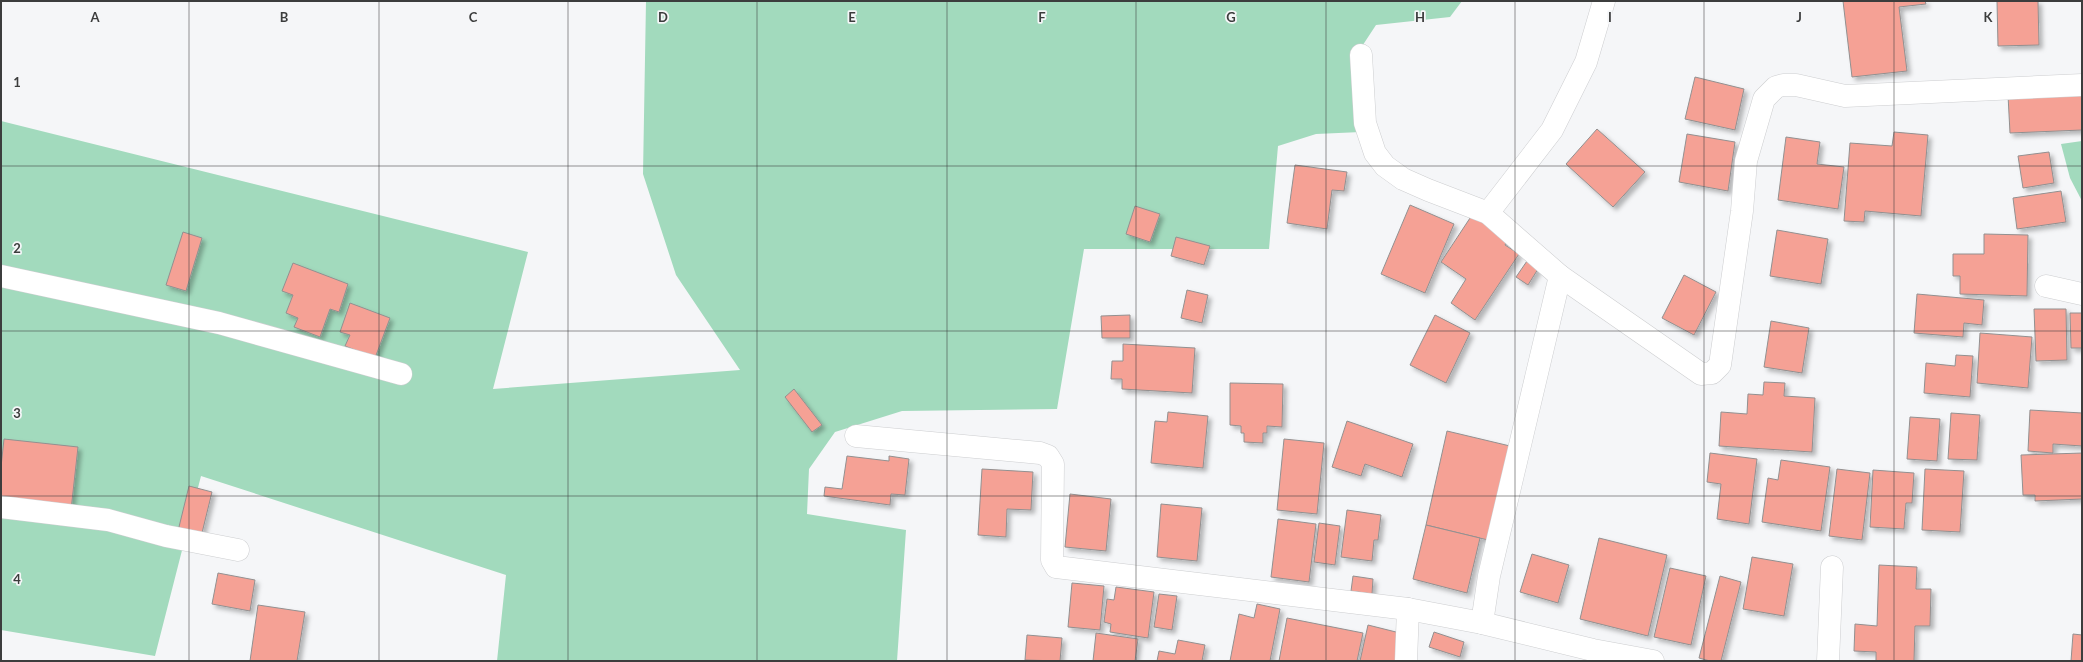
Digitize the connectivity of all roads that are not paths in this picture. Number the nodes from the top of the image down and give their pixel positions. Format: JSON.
{"nodes":[{"id":1,"x":1604,"y":1,"type":"edge"},
{"id":2,"x":1362,"y":55,"type":"dead end"},
{"id":3,"x":2082,"y":85,"type":"edge"},
{"id":4,"x":1488,"y":214,"type":"junction"},
{"id":5,"x":1,"y":276,"type":"edge"},
{"id":6,"x":1560,"y":276,"type":"junction"},
{"id":7,"x":2046,"y":286,"type":"dead end"},
{"id":8,"x":2082,"y":294,"type":"edge"},
{"id":9,"x":401,"y":374,"type":"dead end"},
{"id":10,"x":856,"y":436,"type":"dead end"},
{"id":11,"x":1,"y":507,"type":"edge"},
{"id":12,"x":238,"y":550,"type":"dead end"},
{"id":13,"x":1832,"y":567,"type":"dead end"},
{"id":14,"x":1408,"y":609,"type":"junction"},
{"id":15,"x":1482,"y":623,"type":"junction"},
{"id":16,"x":1649,"y":660,"type":"edge"},
{"id":17,"x":1406,"y":661,"type":"edge"},
{"id":18,"x":1828,"y":661,"type":"edge"}],
"edges":[{"from":1,"to":4,"type":"street"},
{"from":2,"to":4,"type":"street"},
{"from":3,"to":6,"type":"street"},
{"from":4,"to":6,"type":"street"},
{"from":5,"to":9,"type":"street"},
{"from":6,"to":15,"type":"street"},
{"from":7,"to":8,"type":"street"},
{"from":10,"to":14,"type":"street"},
{"from":11,"to":12,"type":"street"},
{"from":13,"to":18,"type":"street"},
{"from":14,"to":15,"type":"street"},
{"from":14,"to":17,"type":"street"},
{"from":15,"to":16,"type":"street"}]}
